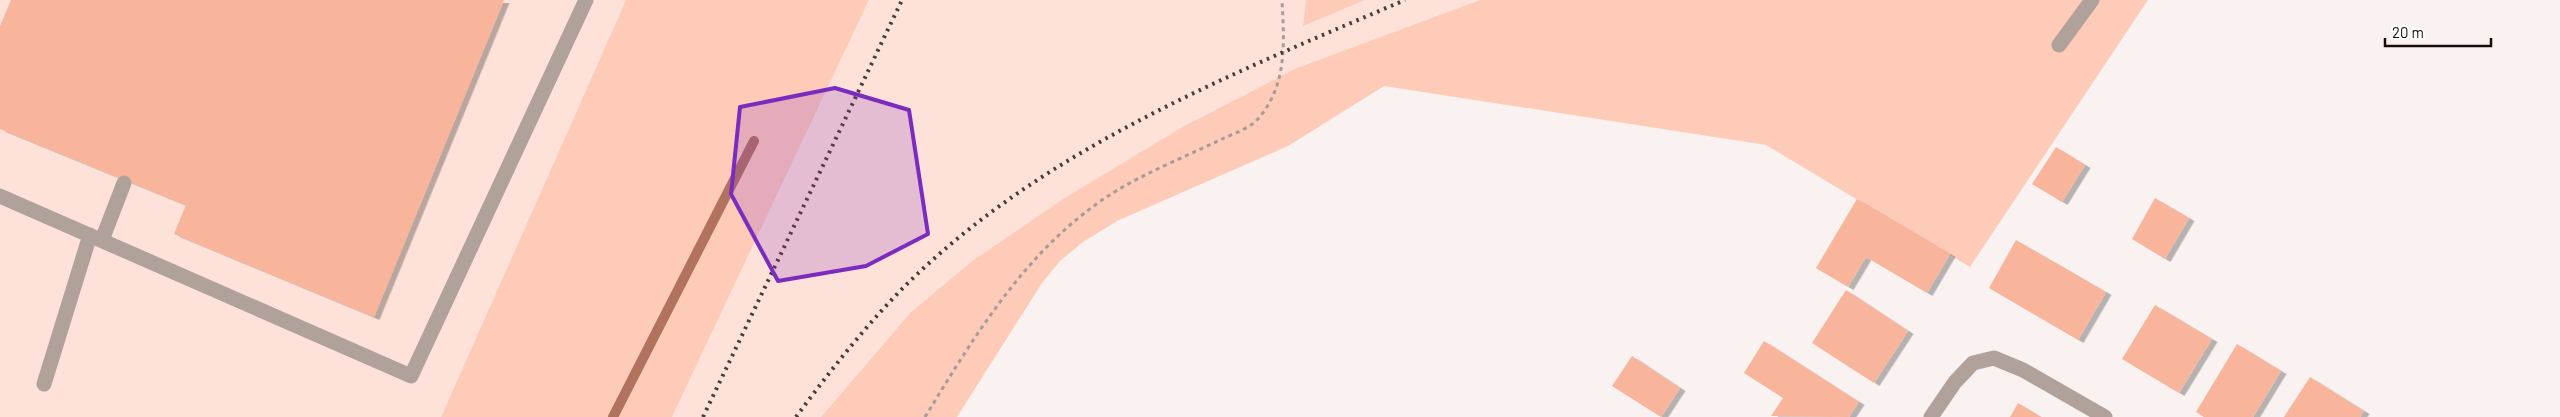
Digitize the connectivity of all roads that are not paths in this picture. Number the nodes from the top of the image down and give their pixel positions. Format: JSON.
{"nodes":[{"id":1,"x":586,"y":0,"type":"edge"},
{"id":2,"x":2092,"y":0,"type":"edge"},
{"id":3,"x":2059,"y":45,"type":"dead end"},
{"id":4,"x":124,"y":183,"type":"dead end"},
{"id":5,"x":0,"y":196,"type":"edge"},
{"id":6,"x":96,"y":237,"type":"junction"},
{"id":7,"x":44,"y":384,"type":"dead end"},
{"id":8,"x":1931,"y":417,"type":"edge"},
{"id":9,"x":2105,"y":417,"type":"edge"}],
"edges":[{"from":1,"to":6,"type":"street"},
{"from":2,"to":3,"type":"street"},
{"from":4,"to":6,"type":"street"},
{"from":5,"to":6,"type":"street"},
{"from":6,"to":7,"type":"street"},
{"from":8,"to":9,"type":"street"}]}
